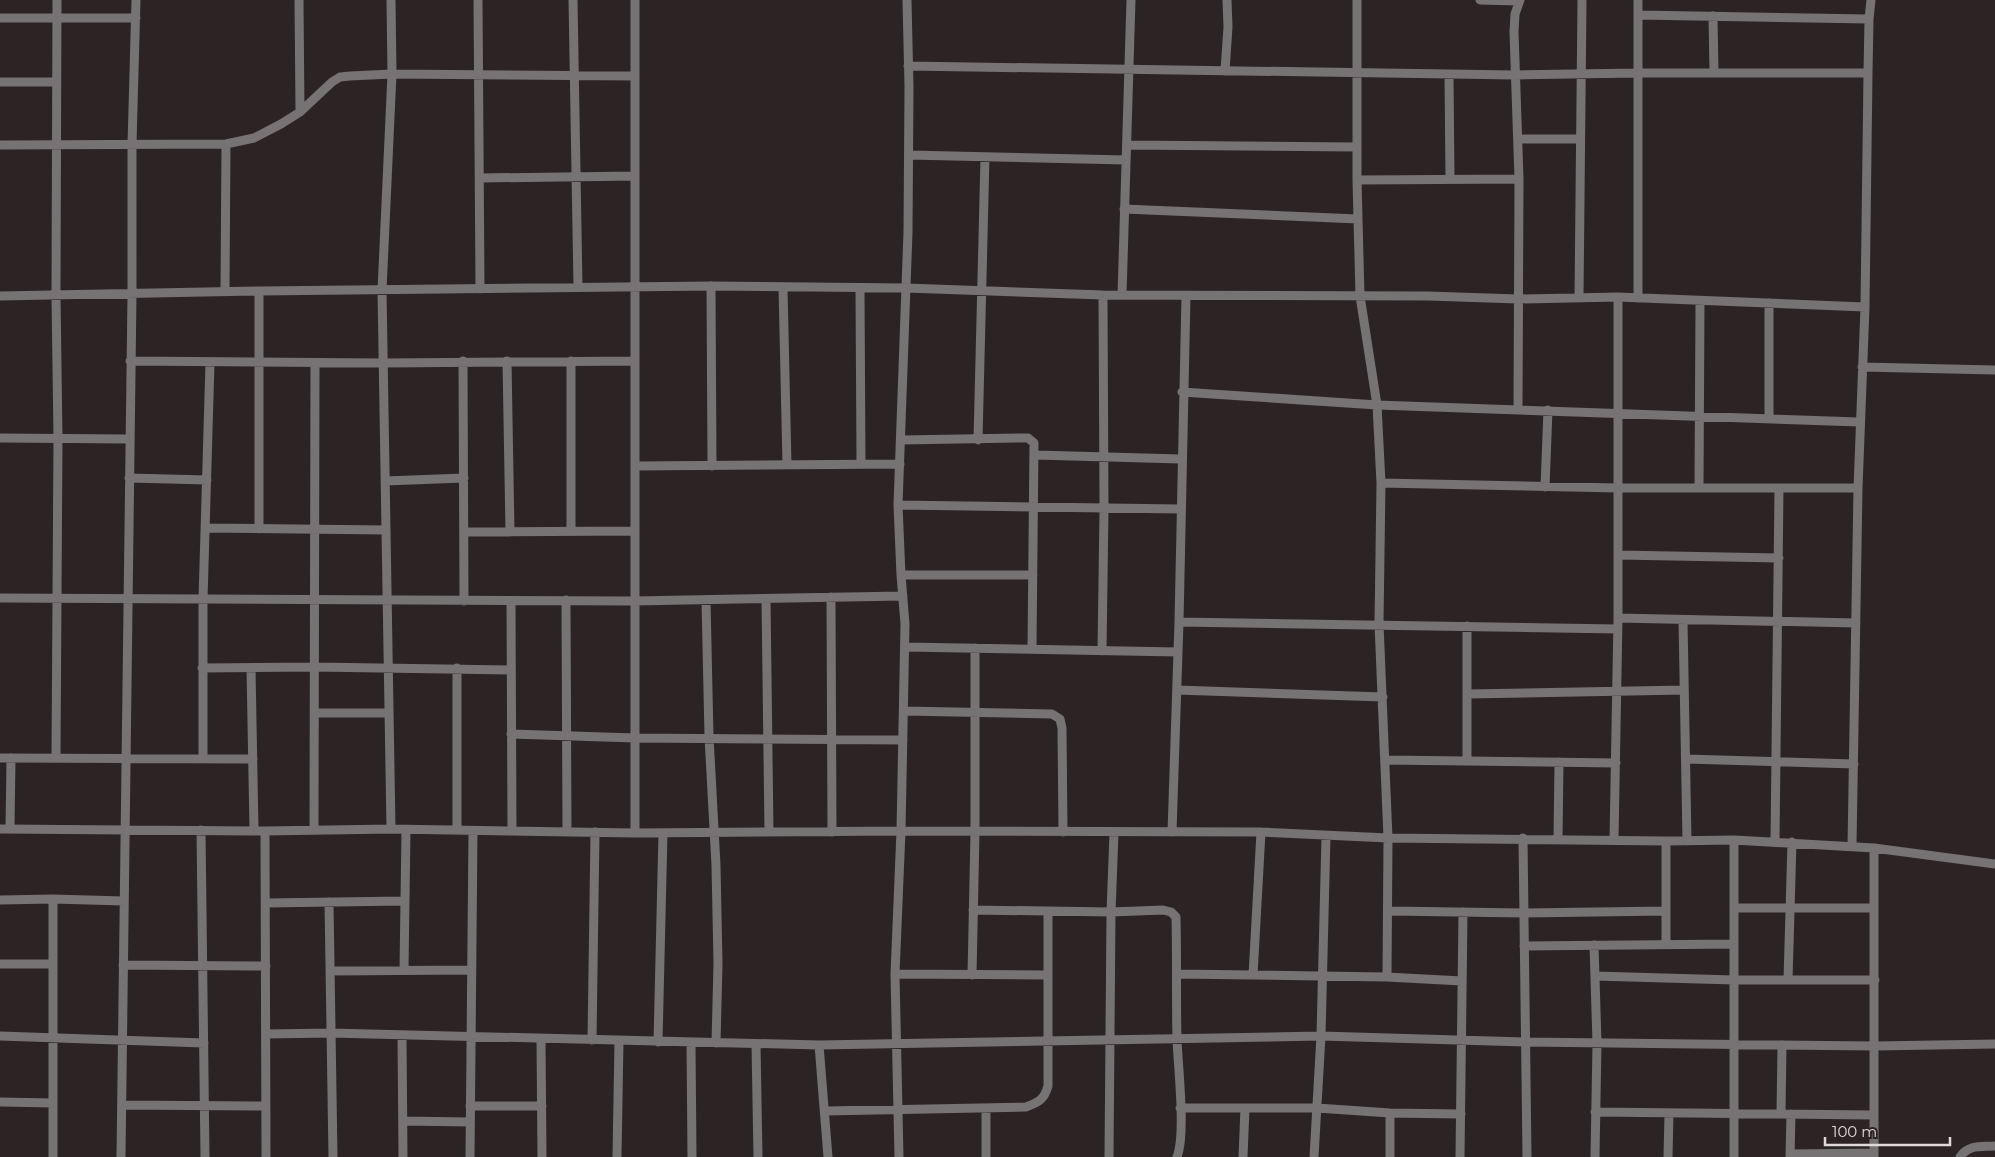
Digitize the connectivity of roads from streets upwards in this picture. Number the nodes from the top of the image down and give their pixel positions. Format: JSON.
{"nodes":[{"id":1,"x":57,"y":0,"type":"edge"},
{"id":2,"x":136,"y":0,"type":"edge"},
{"id":3,"x":300,"y":0,"type":"edge"},
{"id":4,"x":391,"y":0,"type":"edge"},
{"id":5,"x":478,"y":0,"type":"edge"},
{"id":6,"x":574,"y":0,"type":"edge"},
{"id":7,"x":635,"y":0,"type":"edge"},
{"id":8,"x":907,"y":0,"type":"edge"},
{"id":9,"x":1131,"y":0,"type":"edge"},
{"id":10,"x":1227,"y":0,"type":"edge"},
{"id":11,"x":1356,"y":0,"type":"edge"},
{"id":12,"x":1480,"y":0,"type":"edge"},
{"id":13,"x":1520,"y":0,"type":"edge"},
{"id":14,"x":1582,"y":0,"type":"edge"},
{"id":15,"x":1638,"y":0,"type":"edge"},
{"id":16,"x":1871,"y":0,"type":"edge"},
{"id":17,"x":1638,"y":15,"type":"junction"},
{"id":18,"x":1714,"y":16,"type":"junction"},
{"id":19,"x":0,"y":18,"type":"edge"},
{"id":20,"x":136,"y":18,"type":"junction"},
{"id":21,"x":57,"y":19,"type":"junction"},
{"id":22,"x":1869,"y":20,"type":"junction"},
{"id":23,"x":908,"y":66,"type":"junction"},
{"id":24,"x":1129,"y":69,"type":"junction"},
{"id":25,"x":1225,"y":71,"type":"junction"},
{"id":26,"x":1356,"y":73,"type":"junction"},
{"id":27,"x":1581,"y":73,"type":"junction"},
{"id":28,"x":1637,"y":73,"type":"junction"},
{"id":29,"x":1714,"y":73,"type":"junction"},
{"id":30,"x":1868,"y":73,"type":"junction"},
{"id":31,"x":392,"y":74,"type":"junction"},
{"id":32,"x":1449,"y":74,"type":"junction"},
{"id":33,"x":479,"y":75,"type":"junction"},
{"id":34,"x":1515,"y":75,"type":"junction"},
{"id":35,"x":576,"y":76,"type":"junction"},
{"id":36,"x":635,"y":76,"type":"junction"},
{"id":37,"x":0,"y":82,"type":"edge"},
{"id":38,"x":56,"y":82,"type":"junction"},
{"id":39,"x":300,"y":112,"type":"junction"},
{"id":40,"x":1518,"y":139,"type":"junction"},
{"id":41,"x":1580,"y":139,"type":"junction"},
{"id":42,"x":57,"y":144,"type":"junction"},
{"id":43,"x":132,"y":144,"type":"junction"},
{"id":44,"x":226,"y":144,"type":"junction"},
{"id":45,"x":0,"y":145,"type":"edge"},
{"id":46,"x":1126,"y":146,"type":"junction"},
{"id":47,"x":1356,"y":147,"type":"junction"},
{"id":48,"x":909,"y":155,"type":"junction"},
{"id":49,"x":984,"y":157,"type":"junction"},
{"id":50,"x":1126,"y":160,"type":"junction"},
{"id":51,"x":577,"y":176,"type":"junction"},
{"id":52,"x":635,"y":176,"type":"junction"},
{"id":53,"x":480,"y":178,"type":"junction"},
{"id":54,"x":1450,"y":179,"type":"junction"},
{"id":55,"x":1519,"y":179,"type":"junction"},
{"id":56,"x":1357,"y":180,"type":"junction"},
{"id":57,"x":1124,"y":209,"type":"junction"},
{"id":58,"x":1358,"y":219,"type":"junction"},
{"id":59,"x":710,"y":286,"type":"junction"},
{"id":60,"x":578,"y":287,"type":"junction"},
{"id":61,"x":783,"y":287,"type":"junction"},
{"id":62,"x":636,"y":288,"type":"junction"},
{"id":63,"x":860,"y":288,"type":"junction"},
{"id":64,"x":906,"y":288,"type":"junction"},
{"id":65,"x":480,"y":289,"type":"junction"},
{"id":66,"x":259,"y":290,"type":"junction"},
{"id":67,"x":382,"y":290,"type":"junction"},
{"id":68,"x":225,"y":291,"type":"junction"},
{"id":69,"x":982,"y":291,"type":"junction"},
{"id":70,"x":132,"y":294,"type":"junction"},
{"id":71,"x":1103,"y":295,"type":"junction"},
{"id":72,"x":1122,"y":295,"type":"junction"},
{"id":73,"x":0,"y":296,"type":"edge"},
{"id":74,"x":56,"y":296,"type":"junction"},
{"id":75,"x":1186,"y":296,"type":"junction"},
{"id":76,"x":1360,"y":296,"type":"junction"},
{"id":77,"x":1618,"y":297,"type":"junction"},
{"id":78,"x":1579,"y":298,"type":"junction"},
{"id":79,"x":1638,"y":298,"type":"junction"},
{"id":80,"x":1518,"y":299,"type":"junction"},
{"id":81,"x":1700,"y":301,"type":"junction"},
{"id":82,"x":1769,"y":303,"type":"junction"},
{"id":83,"x":1865,"y":307,"type":"junction"},
{"id":84,"x":463,"y":361,"type":"junction"},
{"id":85,"x":508,"y":361,"type":"junction"},
{"id":86,"x":570,"y":361,"type":"junction"},
{"id":87,"x":635,"y":361,"type":"junction"},
{"id":88,"x":130,"y":362,"type":"junction"},
{"id":89,"x":210,"y":362,"type":"junction"},
{"id":90,"x":260,"y":363,"type":"junction"},
{"id":91,"x":315,"y":363,"type":"junction"},
{"id":92,"x":383,"y":363,"type":"junction"},
{"id":93,"x":1862,"y":367,"type":"junction"},
{"id":94,"x":1995,"y":370,"type":"edge"},
{"id":95,"x":1182,"y":392,"type":"junction"},
{"id":96,"x":1377,"y":405,"type":"junction"},
{"id":97,"x":1518,"y":409,"type":"junction"},
{"id":98,"x":1548,"y":410,"type":"junction"},
{"id":99,"x":1617,"y":414,"type":"junction"},
{"id":100,"x":1699,"y":417,"type":"junction"},
{"id":101,"x":1769,"y":419,"type":"junction"},
{"id":102,"x":1859,"y":422,"type":"junction"},
{"id":103,"x":0,"y":438,"type":"edge"},
{"id":104,"x":58,"y":438,"type":"junction"},
{"id":105,"x":129,"y":439,"type":"junction"},
{"id":106,"x":901,"y":440,"type":"junction"},
{"id":107,"x":978,"y":440,"type":"junction"},
{"id":108,"x":1035,"y":455,"type":"junction"},
{"id":109,"x":1103,"y":457,"type":"junction"},
{"id":110,"x":1182,"y":459,"type":"junction"},
{"id":111,"x":861,"y":464,"type":"junction"},
{"id":112,"x":900,"y":464,"type":"junction"},
{"id":113,"x":786,"y":465,"type":"junction"},
{"id":114,"x":635,"y":466,"type":"junction"},
{"id":115,"x":712,"y":466,"type":"junction"},
{"id":116,"x":129,"y":478,"type":"junction"},
{"id":117,"x":464,"y":478,"type":"junction"},
{"id":118,"x":207,"y":480,"type":"junction"},
{"id":119,"x":385,"y":481,"type":"junction"},
{"id":120,"x":1381,"y":483,"type":"junction"},
{"id":121,"x":1545,"y":486,"type":"junction"},
{"id":122,"x":1617,"y":488,"type":"junction"},
{"id":123,"x":1699,"y":488,"type":"junction"},
{"id":124,"x":1779,"y":488,"type":"junction"},
{"id":125,"x":1858,"y":488,"type":"junction"},
{"id":126,"x":898,"y":505,"type":"junction"},
{"id":127,"x":1034,"y":509,"type":"junction"},
{"id":128,"x":1104,"y":509,"type":"junction"},
{"id":129,"x":1181,"y":509,"type":"junction"},
{"id":130,"x":206,"y":528,"type":"junction"},
{"id":131,"x":260,"y":528,"type":"junction"},
{"id":132,"x":315,"y":528,"type":"junction"},
{"id":133,"x":386,"y":530,"type":"junction"},
{"id":134,"x":571,"y":531,"type":"junction"},
{"id":135,"x":634,"y":531,"type":"junction"},
{"id":136,"x":465,"y":532,"type":"junction"},
{"id":137,"x":510,"y":532,"type":"junction"},
{"id":138,"x":1618,"y":555,"type":"junction"},
{"id":139,"x":1778,"y":558,"type":"junction"},
{"id":140,"x":901,"y":575,"type":"junction"},
{"id":141,"x":1033,"y":575,"type":"junction"},
{"id":142,"x":903,"y":596,"type":"junction"},
{"id":143,"x":0,"y":598,"type":"edge"},
{"id":144,"x":57,"y":598,"type":"junction"},
{"id":145,"x":831,"y":598,"type":"junction"},
{"id":146,"x":128,"y":599,"type":"junction"},
{"id":147,"x":203,"y":599,"type":"junction"},
{"id":148,"x":766,"y":599,"type":"junction"},
{"id":149,"x":566,"y":600,"type":"junction"},
{"id":150,"x":706,"y":600,"type":"junction"},
{"id":151,"x":314,"y":601,"type":"junction"},
{"id":152,"x":387,"y":601,"type":"junction"},
{"id":153,"x":464,"y":601,"type":"junction"},
{"id":154,"x":512,"y":601,"type":"junction"},
{"id":155,"x":634,"y":601,"type":"junction"},
{"id":156,"x":1618,"y":618,"type":"junction"},
{"id":157,"x":1683,"y":620,"type":"junction"},
{"id":158,"x":1179,"y":622,"type":"junction"},
{"id":159,"x":1778,"y":622,"type":"junction"},
{"id":160,"x":1379,"y":624,"type":"junction"},
{"id":161,"x":1856,"y":624,"type":"junction"},
{"id":162,"x":1466,"y":626,"type":"junction"},
{"id":163,"x":1618,"y":629,"type":"junction"},
{"id":164,"x":905,"y":647,"type":"junction"},
{"id":165,"x":975,"y":648,"type":"junction"},
{"id":166,"x":1032,"y":649,"type":"junction"},
{"id":167,"x":1102,"y":651,"type":"junction"},
{"id":168,"x":1178,"y":652,"type":"junction"},
{"id":169,"x":315,"y":667,"type":"junction"},
{"id":170,"x":202,"y":668,"type":"junction"},
{"id":171,"x":251,"y":668,"type":"junction"},
{"id":172,"x":388,"y":668,"type":"junction"},
{"id":173,"x":457,"y":668,"type":"junction"},
{"id":174,"x":511,"y":670,"type":"junction"},
{"id":175,"x":1177,"y":690,"type":"junction"},
{"id":176,"x":1617,"y":690,"type":"junction"},
{"id":177,"x":1684,"y":690,"type":"junction"},
{"id":178,"x":1467,"y":694,"type":"junction"},
{"id":179,"x":1383,"y":697,"type":"junction"},
{"id":180,"x":904,"y":711,"type":"junction"},
{"id":181,"x":315,"y":713,"type":"junction"},
{"id":182,"x":389,"y":713,"type":"junction"},
{"id":183,"x":975,"y":713,"type":"junction"},
{"id":184,"x":511,"y":734,"type":"junction"},
{"id":185,"x":567,"y":735,"type":"junction"},
{"id":186,"x":709,"y":737,"type":"junction"},
{"id":187,"x":635,"y":738,"type":"junction"},
{"id":188,"x":767,"y":738,"type":"junction"},
{"id":189,"x":832,"y":739,"type":"junction"},
{"id":190,"x":903,"y":740,"type":"junction"},
{"id":191,"x":0,"y":758,"type":"edge"},
{"id":192,"x":11,"y":758,"type":"junction"},
{"id":193,"x":56,"y":758,"type":"junction"},
{"id":194,"x":126,"y":758,"type":"junction"},
{"id":195,"x":203,"y":759,"type":"junction"},
{"id":196,"x":253,"y":759,"type":"junction"},
{"id":197,"x":1686,"y":759,"type":"junction"},
{"id":198,"x":1386,"y":760,"type":"junction"},
{"id":199,"x":1467,"y":761,"type":"junction"},
{"id":200,"x":1559,"y":762,"type":"junction"},
{"id":201,"x":1776,"y":762,"type":"junction"},
{"id":202,"x":1616,"y":763,"type":"junction"},
{"id":203,"x":1854,"y":764,"type":"junction"},
{"id":204,"x":0,"y":829,"type":"edge"},
{"id":205,"x":10,"y":829,"type":"junction"},
{"id":206,"x":124,"y":829,"type":"junction"},
{"id":207,"x":391,"y":829,"type":"junction"},
{"id":208,"x":201,"y":830,"type":"junction"},
{"id":209,"x":254,"y":830,"type":"junction"},
{"id":210,"x":314,"y":830,"type":"junction"},
{"id":211,"x":406,"y":830,"type":"junction"},
{"id":212,"x":457,"y":830,"type":"junction"},
{"id":213,"x":265,"y":831,"type":"junction"},
{"id":214,"x":473,"y":831,"type":"junction"},
{"id":215,"x":512,"y":831,"type":"junction"},
{"id":216,"x":902,"y":831,"type":"junction"},
{"id":217,"x":567,"y":832,"type":"junction"},
{"id":218,"x":595,"y":832,"type":"junction"},
{"id":219,"x":713,"y":832,"type":"junction"},
{"id":220,"x":769,"y":832,"type":"junction"},
{"id":221,"x":832,"y":832,"type":"junction"},
{"id":222,"x":975,"y":832,"type":"junction"},
{"id":223,"x":1063,"y":832,"type":"junction"},
{"id":224,"x":1172,"y":832,"type":"junction"},
{"id":225,"x":1261,"y":832,"type":"junction"},
{"id":226,"x":635,"y":833,"type":"junction"},
{"id":227,"x":662,"y":833,"type":"junction"},
{"id":228,"x":1114,"y":833,"type":"junction"},
{"id":229,"x":1326,"y":836,"type":"junction"},
{"id":230,"x":1388,"y":838,"type":"junction"},
{"id":231,"x":1523,"y":838,"type":"junction"},
{"id":232,"x":1558,"y":839,"type":"junction"},
{"id":233,"x":1614,"y":840,"type":"junction"},
{"id":234,"x":1734,"y":840,"type":"junction"},
{"id":235,"x":1666,"y":841,"type":"junction"},
{"id":236,"x":1687,"y":841,"type":"junction"},
{"id":237,"x":1775,"y":842,"type":"junction"},
{"id":238,"x":1792,"y":842,"type":"junction"},
{"id":239,"x":1852,"y":846,"type":"junction"},
{"id":240,"x":1874,"y":848,"type":"junction"},
{"id":241,"x":1995,"y":864,"type":"edge"},
{"id":242,"x":0,"y":900,"type":"edge"},
{"id":243,"x":53,"y":900,"type":"junction"},
{"id":244,"x":124,"y":901,"type":"junction"},
{"id":245,"x":404,"y":901,"type":"junction"},
{"id":246,"x":329,"y":902,"type":"junction"},
{"id":247,"x":266,"y":903,"type":"junction"},
{"id":248,"x":1734,"y":908,"type":"junction"},
{"id":249,"x":1789,"y":908,"type":"junction"},
{"id":250,"x":1874,"y":908,"type":"junction"},
{"id":251,"x":973,"y":910,"type":"junction"},
{"id":252,"x":1389,"y":911,"type":"junction"},
{"id":253,"x":1666,"y":911,"type":"junction"},
{"id":254,"x":1048,"y":912,"type":"junction"},
{"id":255,"x":1111,"y":912,"type":"junction"},
{"id":256,"x":1463,"y":912,"type":"junction"},
{"id":257,"x":1524,"y":913,"type":"junction"},
{"id":258,"x":1666,"y":944,"type":"junction"},
{"id":259,"x":1734,"y":944,"type":"junction"},
{"id":260,"x":1594,"y":945,"type":"junction"},
{"id":261,"x":1524,"y":946,"type":"junction"},
{"id":262,"x":0,"y":964,"type":"edge"},
{"id":263,"x":53,"y":964,"type":"junction"},
{"id":264,"x":124,"y":965,"type":"junction"},
{"id":265,"x":203,"y":966,"type":"junction"},
{"id":266,"x":266,"y":966,"type":"junction"},
{"id":267,"x":404,"y":970,"type":"junction"},
{"id":268,"x":471,"y":970,"type":"junction"},
{"id":269,"x":330,"y":971,"type":"junction"},
{"id":270,"x":895,"y":974,"type":"junction"},
{"id":271,"x":1177,"y":974,"type":"junction"},
{"id":272,"x":972,"y":975,"type":"junction"},
{"id":273,"x":1048,"y":975,"type":"junction"},
{"id":274,"x":1253,"y":975,"type":"junction"},
{"id":275,"x":1323,"y":976,"type":"junction"},
{"id":276,"x":1595,"y":976,"type":"junction"},
{"id":277,"x":1387,"y":977,"type":"junction"},
{"id":278,"x":1734,"y":980,"type":"junction"},
{"id":279,"x":1788,"y":980,"type":"junction"},
{"id":280,"x":1874,"y":980,"type":"junction"},
{"id":281,"x":1462,"y":981,"type":"junction"},
{"id":282,"x":330,"y":1033,"type":"junction"},
{"id":283,"x":266,"y":1034,"type":"junction"},
{"id":284,"x":402,"y":1035,"type":"junction"},
{"id":285,"x":0,"y":1036,"type":"edge"},
{"id":286,"x":55,"y":1036,"type":"junction"},
{"id":287,"x":470,"y":1036,"type":"junction"},
{"id":288,"x":1322,"y":1036,"type":"junction"},
{"id":289,"x":1177,"y":1038,"type":"junction"},
{"id":290,"x":541,"y":1039,"type":"junction"},
{"id":291,"x":1110,"y":1039,"type":"junction"},
{"id":292,"x":124,"y":1040,"type":"junction"},
{"id":293,"x":592,"y":1040,"type":"junction"},
{"id":294,"x":1461,"y":1040,"type":"junction"},
{"id":295,"x":619,"y":1041,"type":"junction"},
{"id":296,"x":1047,"y":1041,"type":"junction"},
{"id":297,"x":658,"y":1042,"type":"junction"},
{"id":298,"x":691,"y":1042,"type":"junction"},
{"id":299,"x":1525,"y":1042,"type":"junction"},
{"id":300,"x":204,"y":1043,"type":"junction"},
{"id":301,"x":716,"y":1043,"type":"junction"},
{"id":302,"x":896,"y":1043,"type":"junction"},
{"id":303,"x":1597,"y":1043,"type":"junction"},
{"id":304,"x":756,"y":1044,"type":"junction"},
{"id":305,"x":1734,"y":1044,"type":"junction"},
{"id":306,"x":1995,"y":1044,"type":"edge"},
{"id":307,"x":819,"y":1045,"type":"junction"},
{"id":308,"x":1782,"y":1045,"type":"junction"},
{"id":309,"x":1875,"y":1046,"type":"junction"},
{"id":310,"x":0,"y":1102,"type":"edge"},
{"id":311,"x":53,"y":1103,"type":"junction"},
{"id":312,"x":122,"y":1105,"type":"junction"},
{"id":313,"x":204,"y":1105,"type":"junction"},
{"id":314,"x":265,"y":1106,"type":"junction"},
{"id":315,"x":470,"y":1106,"type":"junction"},
{"id":316,"x":542,"y":1106,"type":"junction"},
{"id":317,"x":986,"y":1108,"type":"junction"},
{"id":318,"x":1180,"y":1108,"type":"junction"},
{"id":319,"x":1245,"y":1108,"type":"junction"},
{"id":320,"x":1317,"y":1108,"type":"junction"},
{"id":321,"x":897,"y":1109,"type":"junction"},
{"id":322,"x":825,"y":1111,"type":"junction"},
{"id":323,"x":1595,"y":1112,"type":"junction"},
{"id":324,"x":1669,"y":1112,"type":"junction"},
{"id":325,"x":1390,"y":1113,"type":"junction"},
{"id":326,"x":1733,"y":1113,"type":"junction"},
{"id":327,"x":1461,"y":1114,"type":"junction"},
{"id":328,"x":1786,"y":1114,"type":"junction"},
{"id":329,"x":1874,"y":1115,"type":"junction"},
{"id":330,"x":403,"y":1121,"type":"junction"},
{"id":331,"x":470,"y":1122,"type":"junction"},
{"id":332,"x":1995,"y":1146,"type":"edge"},
{"id":333,"x":1874,"y":1155,"type":"edge"},
{"id":334,"x":1790,"y":1156,"type":"edge"},
{"id":335,"x":54,"y":1157,"type":"edge"},
{"id":336,"x":121,"y":1157,"type":"edge"},
{"id":337,"x":205,"y":1157,"type":"edge"},
{"id":338,"x":266,"y":1157,"type":"edge"},
{"id":339,"x":333,"y":1157,"type":"edge"},
{"id":340,"x":402,"y":1157,"type":"edge"},
{"id":341,"x":470,"y":1157,"type":"edge"},
{"id":342,"x":542,"y":1157,"type":"edge"},
{"id":343,"x":618,"y":1157,"type":"edge"},
{"id":344,"x":692,"y":1157,"type":"edge"},
{"id":345,"x":758,"y":1157,"type":"edge"},
{"id":346,"x":828,"y":1157,"type":"edge"},
{"id":347,"x":899,"y":1157,"type":"edge"},
{"id":348,"x":986,"y":1157,"type":"edge"},
{"id":349,"x":1109,"y":1157,"type":"edge"},
{"id":350,"x":1177,"y":1157,"type":"edge"},
{"id":351,"x":1243,"y":1157,"type":"edge"},
{"id":352,"x":1314,"y":1157,"type":"edge"},
{"id":353,"x":1390,"y":1157,"type":"edge"},
{"id":354,"x":1460,"y":1157,"type":"edge"},
{"id":355,"x":1527,"y":1157,"type":"edge"},
{"id":356,"x":1595,"y":1157,"type":"edge"},
{"id":357,"x":1668,"y":1157,"type":"edge"},
{"id":358,"x":1734,"y":1157,"type":"edge"},
{"id":359,"x":1960,"y":1157,"type":"edge"}],
"edges":[{"from":1,"to":21,"type":"street"},
{"from":2,"to":20,"type":"street"},
{"from":3,"to":39,"type":"street"},
{"from":4,"to":31,"type":"street"},
{"from":5,"to":33,"type":"street"},
{"from":6,"to":35,"type":"street"},
{"from":7,"to":36,"type":"street"},
{"from":8,"to":23,"type":"street"},
{"from":9,"to":24,"type":"street"},
{"from":10,"to":25,"type":"street"},
{"from":11,"to":26,"type":"street"},
{"from":12,"to":13,"type":"street"},
{"from":13,"to":34,"type":"street"},
{"from":14,"to":27,"type":"street"},
{"from":15,"to":17,"type":"street"},
{"from":16,"to":22,"type":"street"},
{"from":17,"to":18,"type":"street"},
{"from":17,"to":28,"type":"street"},
{"from":18,"to":22,"type":"street"},
{"from":18,"to":29,"type":"street"},
{"from":19,"to":21,"type":"street"},
{"from":20,"to":21,"type":"street"},
{"from":20,"to":43,"type":"street"},
{"from":21,"to":38,"type":"street"},
{"from":22,"to":30,"type":"street"},
{"from":23,"to":24,"type":"street"},
{"from":23,"to":48,"type":"street"},
{"from":24,"to":25,"type":"street"},
{"from":24,"to":46,"type":"street"},
{"from":25,"to":26,"type":"street"},
{"from":26,"to":32,"type":"street"},
{"from":26,"to":47,"type":"street"},
{"from":27,"to":28,"type":"street"},
{"from":27,"to":34,"type":"street"},
{"from":27,"to":41,"type":"street"},
{"from":28,"to":29,"type":"street"},
{"from":28,"to":79,"type":"street"},
{"from":29,"to":30,"type":"street"},
{"from":30,"to":83,"type":"street"},
{"from":31,"to":33,"type":"street"},
{"from":31,"to":39,"type":"street"},
{"from":31,"to":67,"type":"street"},
{"from":32,"to":34,"type":"street"},
{"from":32,"to":54,"type":"street"},
{"from":33,"to":35,"type":"street"},
{"from":33,"to":53,"type":"street"},
{"from":34,"to":40,"type":"street"},
{"from":35,"to":36,"type":"street"},
{"from":35,"to":51,"type":"street"},
{"from":36,"to":52,"type":"street"},
{"from":37,"to":38,"type":"street"},
{"from":38,"to":42,"type":"street"},
{"from":39,"to":44,"type":"street"},
{"from":40,"to":41,"type":"street"},
{"from":40,"to":55,"type":"street"},
{"from":41,"to":78,"type":"street"},
{"from":42,"to":43,"type":"street"},
{"from":42,"to":45,"type":"street"},
{"from":42,"to":74,"type":"street"},
{"from":43,"to":44,"type":"street"},
{"from":43,"to":70,"type":"street"},
{"from":44,"to":68,"type":"street"},
{"from":46,"to":47,"type":"street"},
{"from":46,"to":50,"type":"street"},
{"from":47,"to":56,"type":"street"},
{"from":48,"to":49,"type":"street"},
{"from":48,"to":64,"type":"street"},
{"from":49,"to":50,"type":"street"},
{"from":49,"to":69,"type":"street"},
{"from":50,"to":57,"type":"street"},
{"from":51,"to":52,"type":"street"},
{"from":51,"to":53,"type":"street"},
{"from":51,"to":60,"type":"street"},
{"from":52,"to":62,"type":"street"},
{"from":53,"to":65,"type":"street"},
{"from":54,"to":55,"type":"street"},
{"from":54,"to":56,"type":"street"},
{"from":55,"to":80,"type":"street"},
{"from":56,"to":58,"type":"street"},
{"from":57,"to":58,"type":"street"},
{"from":57,"to":72,"type":"street"},
{"from":58,"to":76,"type":"street"},
{"from":59,"to":61,"type":"street"},
{"from":59,"to":62,"type":"street"},
{"from":59,"to":115,"type":"street"},
{"from":60,"to":62,"type":"street"},
{"from":60,"to":65,"type":"street"},
{"from":61,"to":63,"type":"street"},
{"from":61,"to":113,"type":"street"},
{"from":62,"to":87,"type":"street"},
{"from":63,"to":64,"type":"street"},
{"from":63,"to":111,"type":"street"},
{"from":64,"to":69,"type":"street"},
{"from":64,"to":106,"type":"street"},
{"from":65,"to":67,"type":"street"},
{"from":66,"to":67,"type":"street"},
{"from":66,"to":68,"type":"street"},
{"from":66,"to":90,"type":"street"},
{"from":67,"to":92,"type":"street"},
{"from":68,"to":70,"type":"street"},
{"from":69,"to":71,"type":"street"},
{"from":69,"to":107,"type":"street"},
{"from":70,"to":74,"type":"street"},
{"from":70,"to":88,"type":"street"},
{"from":71,"to":72,"type":"street"},
{"from":71,"to":109,"type":"street"},
{"from":72,"to":75,"type":"street"},
{"from":73,"to":74,"type":"street"},
{"from":74,"to":104,"type":"street"},
{"from":75,"to":76,"type":"street"},
{"from":75,"to":95,"type":"street"},
{"from":76,"to":80,"type":"street"},
{"from":76,"to":96,"type":"street"},
{"from":77,"to":78,"type":"street"},
{"from":77,"to":79,"type":"street"},
{"from":77,"to":99,"type":"street"},
{"from":78,"to":80,"type":"street"},
{"from":79,"to":81,"type":"street"},
{"from":80,"to":97,"type":"street"},
{"from":81,"to":82,"type":"street"},
{"from":81,"to":100,"type":"street"},
{"from":82,"to":83,"type":"street"},
{"from":82,"to":101,"type":"street"},
{"from":83,"to":93,"type":"street"},
{"from":84,"to":85,"type":"street"},
{"from":84,"to":92,"type":"street"},
{"from":84,"to":117,"type":"street"},
{"from":85,"to":86,"type":"street"},
{"from":85,"to":137,"type":"street"},
{"from":86,"to":87,"type":"street"},
{"from":86,"to":134,"type":"street"},
{"from":87,"to":114,"type":"street"},
{"from":88,"to":89,"type":"street"},
{"from":88,"to":105,"type":"street"},
{"from":89,"to":90,"type":"street"},
{"from":89,"to":118,"type":"street"},
{"from":90,"to":91,"type":"street"},
{"from":90,"to":131,"type":"street"},
{"from":91,"to":92,"type":"street"},
{"from":91,"to":132,"type":"street"},
{"from":92,"to":119,"type":"street"},
{"from":93,"to":94,"type":"street"},
{"from":93,"to":102,"type":"street"},
{"from":95,"to":96,"type":"street"},
{"from":95,"to":110,"type":"street"},
{"from":96,"to":97,"type":"street"},
{"from":96,"to":120,"type":"street"},
{"from":97,"to":98,"type":"street"},
{"from":98,"to":99,"type":"street"},
{"from":98,"to":121,"type":"street"},
{"from":99,"to":100,"type":"street"},
{"from":99,"to":122,"type":"street"},
{"from":100,"to":101,"type":"street"},
{"from":100,"to":123,"type":"street"},
{"from":101,"to":102,"type":"street"},
{"from":102,"to":125,"type":"street"},
{"from":103,"to":104,"type":"street"},
{"from":104,"to":105,"type":"street"},
{"from":104,"to":144,"type":"street"},
{"from":105,"to":116,"type":"street"},
{"from":106,"to":107,"type":"street"},
{"from":106,"to":112,"type":"street"},
{"from":107,"to":108,"type":"street"},
{"from":108,"to":109,"type":"street"},
{"from":108,"to":127,"type":"street"},
{"from":109,"to":110,"type":"street"},
{"from":109,"to":128,"type":"street"},
{"from":110,"to":129,"type":"street"},
{"from":111,"to":112,"type":"street"},
{"from":111,"to":113,"type":"street"},
{"from":112,"to":126,"type":"street"},
{"from":113,"to":115,"type":"street"},
{"from":114,"to":115,"type":"street"},
{"from":114,"to":135,"type":"street"},
{"from":116,"to":118,"type":"street"},
{"from":116,"to":146,"type":"street"},
{"from":117,"to":119,"type":"street"},
{"from":117,"to":136,"type":"street"},
{"from":118,"to":130,"type":"street"},
{"from":119,"to":133,"type":"street"},
{"from":120,"to":121,"type":"street"},
{"from":120,"to":160,"type":"street"},
{"from":121,"to":122,"type":"street"},
{"from":122,"to":123,"type":"street"},
{"from":122,"to":138,"type":"street"},
{"from":123,"to":124,"type":"street"},
{"from":124,"to":125,"type":"street"},
{"from":124,"to":139,"type":"street"},
{"from":125,"to":161,"type":"street"},
{"from":126,"to":127,"type":"street"},
{"from":126,"to":140,"type":"street"},
{"from":127,"to":128,"type":"street"},
{"from":127,"to":141,"type":"street"},
{"from":128,"to":129,"type":"street"},
{"from":128,"to":167,"type":"street"},
{"from":129,"to":158,"type":"street"},
{"from":130,"to":131,"type":"street"},
{"from":130,"to":147,"type":"street"},
{"from":131,"to":132,"type":"street"},
{"from":132,"to":133,"type":"street"},
{"from":132,"to":151,"type":"street"},
{"from":133,"to":152,"type":"street"},
{"from":134,"to":135,"type":"street"},
{"from":134,"to":137,"type":"street"},
{"from":135,"to":155,"type":"street"},
{"from":136,"to":137,"type":"street"},
{"from":136,"to":153,"type":"street"},
{"from":138,"to":139,"type":"street"},
{"from":138,"to":156,"type":"street"},
{"from":139,"to":159,"type":"street"},
{"from":140,"to":141,"type":"street"},
{"from":140,"to":142,"type":"street"},
{"from":141,"to":166,"type":"street"},
{"from":142,"to":145,"type":"street"},
{"from":142,"to":164,"type":"street"},
{"from":143,"to":144,"type":"street"},
{"from":144,"to":146,"type":"street"},
{"from":144,"to":193,"type":"street"},
{"from":145,"to":148,"type":"street"},
{"from":145,"to":189,"type":"street"},
{"from":146,"to":147,"type":"street"},
{"from":146,"to":194,"type":"street"},
{"from":147,"to":151,"type":"street"},
{"from":147,"to":170,"type":"street"},
{"from":148,"to":150,"type":"street"},
{"from":148,"to":188,"type":"street"},
{"from":149,"to":154,"type":"street"},
{"from":149,"to":155,"type":"street"},
{"from":149,"to":185,"type":"street"},
{"from":150,"to":155,"type":"street"},
{"from":150,"to":186,"type":"street"},
{"from":151,"to":152,"type":"street"},
{"from":151,"to":169,"type":"street"},
{"from":152,"to":153,"type":"street"},
{"from":152,"to":172,"type":"street"},
{"from":153,"to":154,"type":"street"},
{"from":154,"to":174,"type":"street"},
{"from":155,"to":187,"type":"street"},
{"from":156,"to":157,"type":"street"},
{"from":156,"to":163,"type":"street"},
{"from":157,"to":159,"type":"street"},
{"from":157,"to":177,"type":"street"},
{"from":158,"to":160,"type":"street"},
{"from":158,"to":168,"type":"street"},
{"from":159,"to":161,"type":"street"},
{"from":159,"to":201,"type":"street"},
{"from":160,"to":162,"type":"street"},
{"from":160,"to":179,"type":"street"},
{"from":161,"to":203,"type":"street"},
{"from":162,"to":163,"type":"street"},
{"from":162,"to":178,"type":"street"},
{"from":163,"to":176,"type":"street"},
{"from":164,"to":165,"type":"street"},
{"from":164,"to":180,"type":"street"},
{"from":165,"to":166,"type":"street"},
{"from":165,"to":183,"type":"street"},
{"from":166,"to":167,"type":"street"},
{"from":167,"to":168,"type":"street"},
{"from":168,"to":175,"type":"street"},
{"from":169,"to":171,"type":"street"},
{"from":169,"to":172,"type":"street"},
{"from":169,"to":181,"type":"street"},
{"from":170,"to":171,"type":"street"},
{"from":170,"to":195,"type":"street"},
{"from":171,"to":196,"type":"street"},
{"from":172,"to":173,"type":"street"},
{"from":172,"to":182,"type":"street"},
{"from":173,"to":174,"type":"street"},
{"from":173,"to":212,"type":"street"},
{"from":174,"to":184,"type":"street"},
{"from":175,"to":179,"type":"street"},
{"from":175,"to":224,"type":"street"},
{"from":176,"to":177,"type":"street"},
{"from":176,"to":178,"type":"street"},
{"from":176,"to":202,"type":"street"},
{"from":177,"to":197,"type":"street"},
{"from":178,"to":199,"type":"street"},
{"from":179,"to":198,"type":"street"},
{"from":180,"to":183,"type":"street"},
{"from":180,"to":190,"type":"street"},
{"from":181,"to":182,"type":"street"},
{"from":181,"to":210,"type":"street"},
{"from":182,"to":207,"type":"street"},
{"from":183,"to":222,"type":"street"},
{"from":183,"to":223,"type":"street"},
{"from":184,"to":185,"type":"street"},
{"from":184,"to":215,"type":"street"},
{"from":185,"to":187,"type":"street"},
{"from":185,"to":217,"type":"street"},
{"from":186,"to":187,"type":"street"},
{"from":186,"to":188,"type":"street"},
{"from":186,"to":219,"type":"street"},
{"from":187,"to":226,"type":"street"},
{"from":188,"to":189,"type":"street"},
{"from":188,"to":220,"type":"street"},
{"from":189,"to":190,"type":"street"},
{"from":189,"to":221,"type":"street"},
{"from":190,"to":216,"type":"street"},
{"from":191,"to":192,"type":"street"},
{"from":192,"to":193,"type":"street"},
{"from":192,"to":205,"type":"street"},
{"from":193,"to":194,"type":"street"},
{"from":194,"to":195,"type":"street"},
{"from":194,"to":206,"type":"street"},
{"from":195,"to":196,"type":"street"},
{"from":196,"to":209,"type":"street"},
{"from":197,"to":201,"type":"street"},
{"from":197,"to":236,"type":"street"},
{"from":198,"to":199,"type":"street"},
{"from":198,"to":230,"type":"street"},
{"from":199,"to":200,"type":"street"},
{"from":200,"to":202,"type":"street"},
{"from":200,"to":232,"type":"street"},
{"from":201,"to":203,"type":"street"},
{"from":201,"to":237,"type":"street"},
{"from":202,"to":233,"type":"street"},
{"from":203,"to":239,"type":"street"},
{"from":204,"to":205,"type":"street"},
{"from":205,"to":206,"type":"street"},
{"from":206,"to":208,"type":"street"},
{"from":206,"to":244,"type":"street"},
{"from":207,"to":210,"type":"street"},
{"from":207,"to":211,"type":"street"},
{"from":208,"to":209,"type":"street"},
{"from":208,"to":265,"type":"street"},
{"from":209,"to":213,"type":"street"},
{"from":210,"to":213,"type":"street"},
{"from":211,"to":212,"type":"street"},
{"from":211,"to":245,"type":"street"},
{"from":212,"to":214,"type":"street"},
{"from":213,"to":247,"type":"street"},
{"from":214,"to":215,"type":"street"},
{"from":214,"to":268,"type":"street"},
{"from":215,"to":217,"type":"street"},
{"from":216,"to":221,"type":"street"},
{"from":216,"to":222,"type":"street"},
{"from":216,"to":270,"type":"street"},
{"from":217,"to":218,"type":"street"},
{"from":218,"to":226,"type":"street"},
{"from":218,"to":293,"type":"street"},
{"from":219,"to":220,"type":"street"},
{"from":219,"to":227,"type":"street"},
{"from":219,"to":301,"type":"street"},
{"from":220,"to":221,"type":"street"},
{"from":222,"to":223,"type":"street"},
{"from":222,"to":251,"type":"street"},
{"from":223,"to":228,"type":"street"},
{"from":224,"to":225,"type":"street"},
{"from":224,"to":228,"type":"street"},
{"from":225,"to":229,"type":"street"},
{"from":225,"to":274,"type":"street"},
{"from":226,"to":227,"type":"street"},
{"from":227,"to":297,"type":"street"},
{"from":228,"to":255,"type":"street"},
{"from":229,"to":230,"type":"street"},
{"from":229,"to":275,"type":"street"},
{"from":230,"to":231,"type":"street"},
{"from":230,"to":252,"type":"street"},
{"from":231,"to":232,"type":"street"},
{"from":231,"to":257,"type":"street"},
{"from":232,"to":233,"type":"street"},
{"from":233,"to":235,"type":"street"},
{"from":234,"to":236,"type":"street"},
{"from":234,"to":237,"type":"street"},
{"from":234,"to":248,"type":"street"},
{"from":235,"to":236,"type":"street"},
{"from":235,"to":253,"type":"street"},
{"from":237,"to":238,"type":"street"},
{"from":238,"to":239,"type":"street"},
{"from":238,"to":249,"type":"street"},
{"from":239,"to":240,"type":"street"},
{"from":240,"to":241,"type":"street"},
{"from":240,"to":250,"type":"street"},
{"from":242,"to":243,"type":"street"},
{"from":243,"to":244,"type":"street"},
{"from":243,"to":263,"type":"street"},
{"from":244,"to":264,"type":"street"},
{"from":245,"to":246,"type":"street"},
{"from":245,"to":267,"type":"street"},
{"from":246,"to":247,"type":"street"},
{"from":246,"to":269,"type":"street"},
{"from":247,"to":266,"type":"street"},
{"from":248,"to":249,"type":"street"},
{"from":248,"to":259,"type":"street"},
{"from":249,"to":250,"type":"street"},
{"from":249,"to":279,"type":"street"},
{"from":250,"to":280,"type":"street"},
{"from":251,"to":254,"type":"street"},
{"from":251,"to":272,"type":"street"},
{"from":252,"to":256,"type":"street"},
{"from":252,"to":277,"type":"street"},
{"from":253,"to":257,"type":"street"},
{"from":253,"to":258,"type":"street"},
{"from":254,"to":255,"type":"street"},
{"from":254,"to":273,"type":"street"},
{"from":255,"to":271,"type":"street"},
{"from":255,"to":291,"type":"street"},
{"from":256,"to":257,"type":"street"},
{"from":256,"to":281,"type":"street"},
{"from":257,"to":261,"type":"street"},
{"from":258,"to":259,"type":"street"},
{"from":258,"to":260,"type":"street"},
{"from":259,"to":278,"type":"street"},
{"from":260,"to":261,"type":"street"},
{"from":260,"to":276,"type":"street"},
{"from":261,"to":299,"type":"street"},
{"from":262,"to":263,"type":"street"},
{"from":263,"to":286,"type":"street"},
{"from":264,"to":265,"type":"street"},
{"from":264,"to":292,"type":"street"},
{"from":265,"to":266,"type":"street"},
{"from":265,"to":300,"type":"street"},
{"from":266,"to":283,"type":"street"},
{"from":267,"to":268,"type":"street"},
{"from":267,"to":269,"type":"street"},
{"from":268,"to":287,"type":"street"},
{"from":269,"to":282,"type":"street"},
{"from":270,"to":272,"type":"street"},
{"from":270,"to":302,"type":"street"},
{"from":271,"to":274,"type":"street"},
{"from":271,"to":289,"type":"street"},
{"from":272,"to":273,"type":"street"},
{"from":273,"to":296,"type":"street"},
{"from":274,"to":275,"type":"street"},
{"from":275,"to":277,"type":"street"},
{"from":275,"to":288,"type":"street"},
{"from":276,"to":278,"type":"street"},
{"from":276,"to":303,"type":"street"},
{"from":277,"to":281,"type":"street"},
{"from":278,"to":279,"type":"street"},
{"from":278,"to":305,"type":"street"},
{"from":279,"to":280,"type":"street"},
{"from":280,"to":309,"type":"street"},
{"from":281,"to":294,"type":"street"},
{"from":282,"to":283,"type":"street"},
{"from":282,"to":284,"type":"street"},
{"from":282,"to":339,"type":"street"},
{"from":283,"to":314,"type":"street"},
{"from":284,"to":287,"type":"street"},
{"from":284,"to":330,"type":"street"},
{"from":285,"to":286,"type":"street"},
{"from":286,"to":292,"type":"street"},
{"from":286,"to":311,"type":"street"},
{"from":287,"to":290,"type":"street"},
{"from":287,"to":315,"type":"street"},
{"from":288,"to":289,"type":"street"},
{"from":288,"to":294,"type":"street"},
{"from":288,"to":320,"type":"street"},
{"from":289,"to":291,"type":"street"},
{"from":289,"to":318,"type":"street"},
{"from":290,"to":293,"type":"street"},
{"from":290,"to":316,"type":"street"},
{"from":291,"to":296,"type":"street"},
{"from":291,"to":349,"type":"street"},
{"from":292,"to":300,"type":"street"},
{"from":292,"to":312,"type":"street"},
{"from":293,"to":295,"type":"street"},
{"from":294,"to":299,"type":"street"},
{"from":294,"to":327,"type":"street"},
{"from":295,"to":297,"type":"street"},
{"from":295,"to":343,"type":"street"},
{"from":296,"to":302,"type":"street"},
{"from":296,"to":317,"type":"street"},
{"from":297,"to":298,"type":"street"},
{"from":298,"to":301,"type":"street"},
{"from":298,"to":344,"type":"street"},
{"from":299,"to":303,"type":"street"},
{"from":299,"to":355,"type":"street"},
{"from":300,"to":313,"type":"street"},
{"from":301,"to":304,"type":"street"},
{"from":302,"to":307,"type":"street"},
{"from":302,"to":321,"type":"street"},
{"from":303,"to":305,"type":"street"},
{"from":303,"to":323,"type":"street"},
{"from":304,"to":307,"type":"street"},
{"from":304,"to":345,"type":"street"},
{"from":305,"to":308,"type":"street"},
{"from":305,"to":326,"type":"street"},
{"from":306,"to":309,"type":"street"},
{"from":307,"to":322,"type":"street"},
{"from":308,"to":309,"type":"street"},
{"from":308,"to":328,"type":"street"},
{"from":309,"to":329,"type":"street"},
{"from":310,"to":311,"type":"street"},
{"from":311,"to":335,"type":"street"},
{"from":312,"to":313,"type":"street"},
{"from":312,"to":336,"type":"street"},
{"from":313,"to":314,"type":"street"},
{"from":313,"to":337,"type":"street"},
{"from":314,"to":338,"type":"street"},
{"from":315,"to":316,"type":"street"},
{"from":315,"to":331,"type":"street"},
{"from":316,"to":342,"type":"street"},
{"from":317,"to":321,"type":"street"},
{"from":317,"to":348,"type":"street"},
{"from":318,"to":319,"type":"street"},
{"from":318,"to":350,"type":"street"},
{"from":319,"to":320,"type":"street"},
{"from":319,"to":351,"type":"street"},
{"from":320,"to":325,"type":"street"},
{"from":320,"to":352,"type":"street"},
{"from":321,"to":322,"type":"street"},
{"from":321,"to":347,"type":"street"},
{"from":322,"to":346,"type":"street"},
{"from":323,"to":324,"type":"street"},
{"from":323,"to":356,"type":"street"},
{"from":324,"to":326,"type":"street"},
{"from":324,"to":357,"type":"street"},
{"from":325,"to":327,"type":"street"},
{"from":325,"to":353,"type":"street"},
{"from":326,"to":328,"type":"street"},
{"from":326,"to":358,"type":"street"},
{"from":327,"to":354,"type":"street"},
{"from":328,"to":329,"type":"street"},
{"from":328,"to":334,"type":"street"},
{"from":329,"to":333,"type":"street"},
{"from":330,"to":331,"type":"street"},
{"from":330,"to":340,"type":"street"},
{"from":331,"to":341,"type":"street"},
{"from":332,"to":359,"type":"street"},
{"from":333,"to":334,"type":"street"}]}
